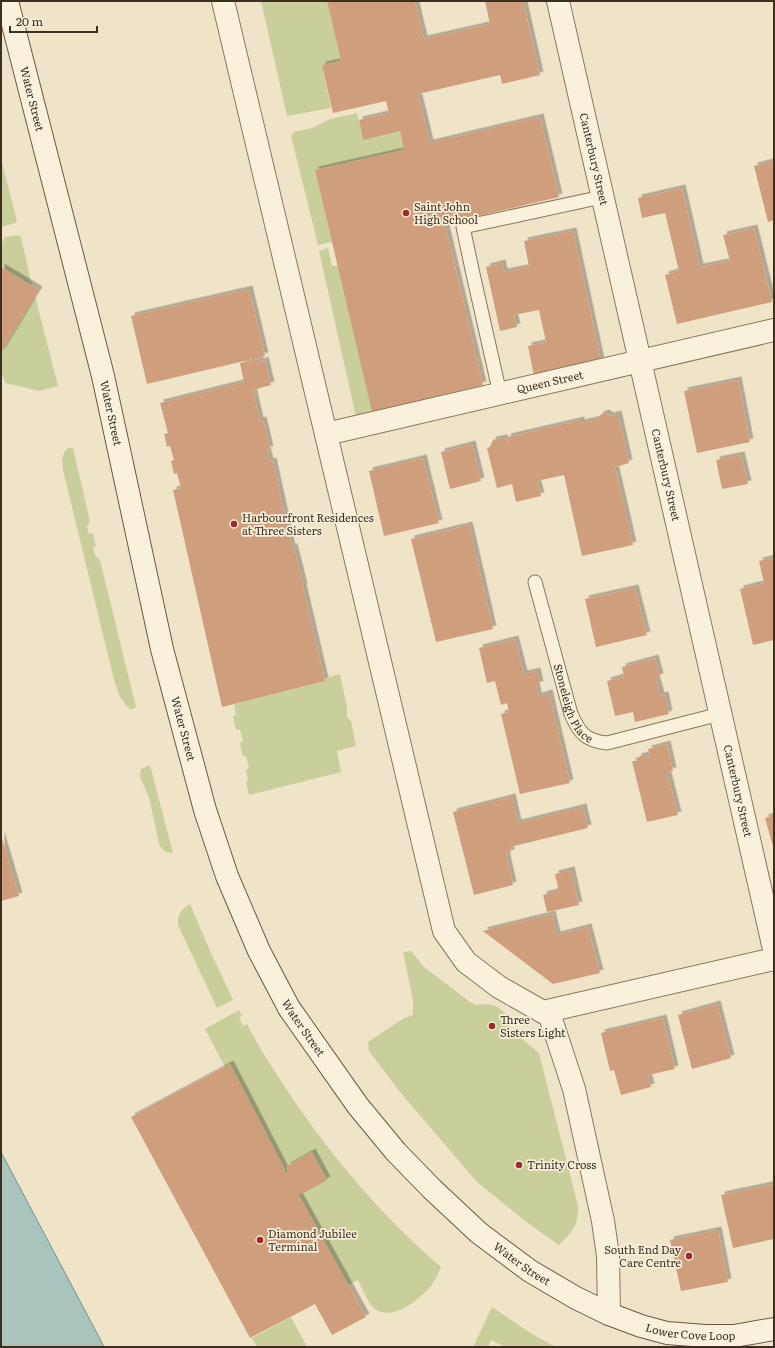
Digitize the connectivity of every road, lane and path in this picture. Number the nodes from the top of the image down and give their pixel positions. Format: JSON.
{"nodes":[{"id":1,"x":7,"y":1,"type":"edge"},
{"id":2,"x":223,"y":1,"type":"edge"},
{"id":3,"x":558,"y":1,"type":"edge"},
{"id":4,"x":602,"y":197,"type":"junction"},
{"id":5,"x":774,"y":330,"type":"edge"},
{"id":6,"x":640,"y":362,"type":"junction"},
{"id":7,"x":500,"y":394,"type":"junction"},
{"id":8,"x":326,"y":434,"type":"junction"},
{"id":9,"x":535,"y":582,"type":"dead end"},
{"id":10,"x":720,"y":714,"type":"junction"},
{"id":11,"x":774,"y":949,"type":"edge"},
{"id":12,"x":774,"y":959,"type":"edge"},
{"id":13,"x":543,"y":1012,"type":"junction"},
{"id":14,"x":609,"y":1314,"type":"junction"},
{"id":15,"x":774,"y":1329,"type":"edge"}],
"edges":[{"from":1,"to":14,"type":"street","name":"Water Street"},
{"from":2,"to":8,"type":"street"},
{"from":3,"to":4,"type":"street","name":"Canterbury Street"},
{"from":4,"to":6,"type":"street","name":"Canterbury Street"},
{"from":4,"to":7,"type":"lane"},
{"from":5,"to":6,"type":"street","name":"Queen Street"},
{"from":6,"to":7,"type":"street","name":"Queen Street"},
{"from":6,"to":10,"type":"street","name":"Canterbury Street"},
{"from":7,"to":8,"type":"street","name":"Queen Street"},
{"from":8,"to":13,"type":"street"},
{"from":9,"to":10,"type":"lane","name":"Stoneleigh Place"},
{"from":10,"to":11,"type":"street","name":"Canterbury Street"},
{"from":12,"to":13,"type":"street"},
{"from":13,"to":14,"type":"street"},
{"from":14,"to":15,"type":"street","name":"Lower Cove Loop"}]}
